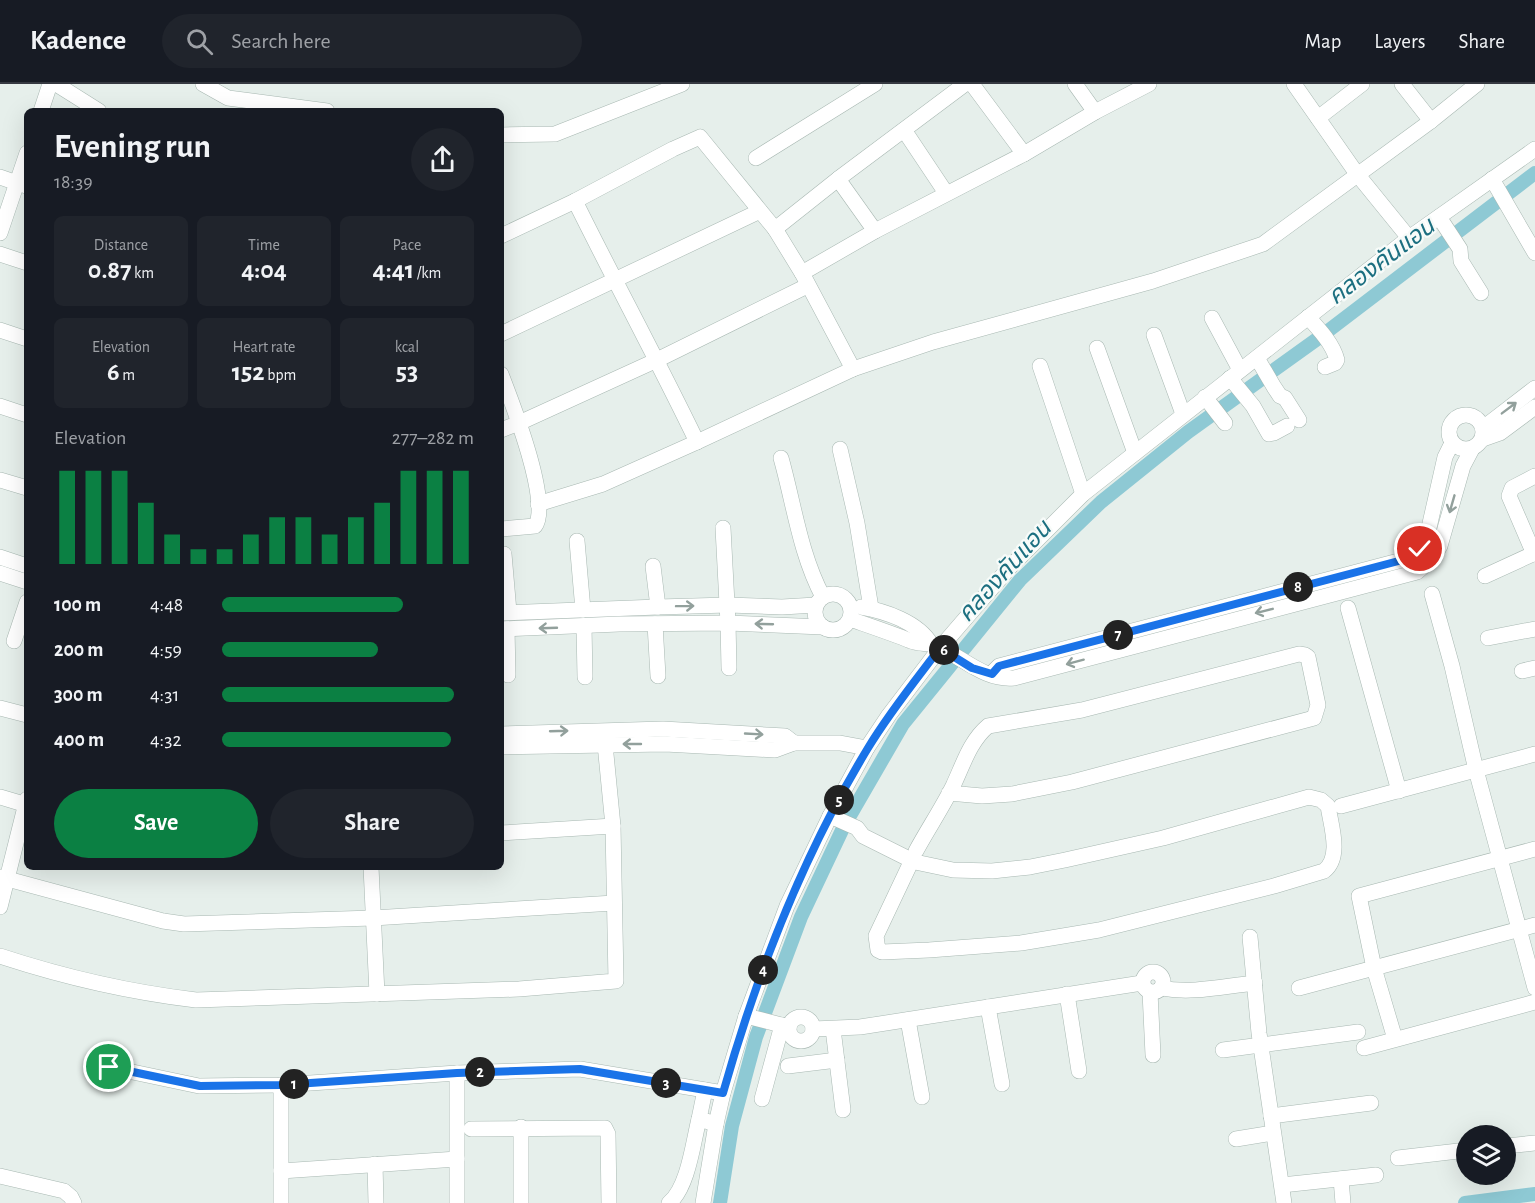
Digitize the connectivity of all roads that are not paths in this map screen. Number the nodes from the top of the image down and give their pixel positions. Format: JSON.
{"nodes":[{"id":1,"x":50,"y":84,"type":"edge"},
{"id":2,"x":56,"y":84,"type":"edge"},
{"id":3,"x":203,"y":84,"type":"edge"},
{"id":4,"x":682,"y":84,"type":"edge"},
{"id":5,"x":965,"y":84,"type":"edge"},
{"id":6,"x":972,"y":84,"type":"edge"},
{"id":7,"x":1075,"y":84,"type":"edge"},
{"id":8,"x":1149,"y":84,"type":"edge"},
{"id":9,"x":1294,"y":84,"type":"edge"},
{"id":10,"x":1362,"y":84,"type":"edge"},
{"id":11,"x":1402,"y":84,"type":"edge"},
{"id":12,"x":1477,"y":84,"type":"edge"},
{"id":13,"x":866,"y":86,"type":"edge"},
{"id":14,"x":42,"y":108,"type":"edge"},
{"id":15,"x":94,"y":108,"type":"edge"},
{"id":16,"x":304,"y":108,"type":"edge"},
{"id":17,"x":1095,"y":112,"type":"junction"},
{"id":18,"x":1318,"y":118,"type":"junction"},
{"id":19,"x":1431,"y":121,"type":"junction"},
{"id":20,"x":904,"y":130,"type":"junction"},
{"id":21,"x":504,"y":135,"type":"edge"},
{"id":22,"x":1535,"y":149,"type":"edge"},
{"id":23,"x":1024,"y":154,"type":"junction"},
{"id":24,"x":756,"y":158,"type":"dead end"},
{"id":25,"x":1357,"y":174,"type":"junction"},
{"id":26,"x":0,"y":177,"type":"edge"},
{"id":27,"x":838,"y":178,"type":"junction"},
{"id":28,"x":22,"y":185,"type":"edge"},
{"id":29,"x":1495,"y":185,"type":"junction"},
{"id":30,"x":946,"y":193,"type":"junction"},
{"id":31,"x":575,"y":201,"type":"junction"},
{"id":32,"x":760,"y":211,"type":"junction"},
{"id":33,"x":1442,"y":220,"type":"junction"},
{"id":34,"x":775,"y":229,"type":"junction"},
{"id":35,"x":875,"y":231,"type":"junction"},
{"id":36,"x":0,"y":233,"type":"edge"},
{"id":37,"x":504,"y":235,"type":"edge"},
{"id":38,"x":1409,"y":238,"type":"junction"},
{"id":39,"x":1535,"y":253,"type":"edge"},
{"id":40,"x":0,"y":254,"type":"edge"},
{"id":41,"x":24,"y":262,"type":"edge"},
{"id":42,"x":614,"y":279,"type":"junction"},
{"id":43,"x":805,"y":279,"type":"junction"},
{"id":44,"x":1481,"y":293,"type":"dead end"},
{"id":45,"x":1212,"y":318,"type":"dead end"},
{"id":46,"x":1312,"y":322,"type":"junction"},
{"id":47,"x":0,"y":330,"type":"edge"},
{"id":48,"x":504,"y":333,"type":"edge"},
{"id":49,"x":1154,"y":335,"type":"dead end"},
{"id":50,"x":24,"y":338,"type":"edge"},
{"id":51,"x":1097,"y":348,"type":"dead end"},
{"id":52,"x":657,"y":360,"type":"junction"},
{"id":53,"x":1260,"y":363,"type":"junction"},
{"id":54,"x":1040,"y":366,"type":"dead end"},
{"id":55,"x":1325,"y":367,"type":"dead end"},
{"id":56,"x":853,"y":369,"type":"junction"},
{"id":57,"x":1236,"y":379,"type":"junction"},
{"id":58,"x":504,"y":382,"type":"edge"},
{"id":59,"x":1535,"y":388,"type":"edge"},
{"id":60,"x":1209,"y":401,"type":"junction"},
{"id":61,"x":0,"y":406,"type":"edge"},
{"id":62,"x":1535,"y":406,"type":"edge"},
{"id":63,"x":24,"y":414,"type":"edge"},
{"id":64,"x":1183,"y":414,"type":"junction"},
{"id":65,"x":519,"y":423,"type":"junction"},
{"id":66,"x":1225,"y":423,"type":"dead end"},
{"id":67,"x":504,"y":429,"type":"edge"},
{"id":68,"x":1479,"y":439,"type":"junction"},
{"id":69,"x":697,"y":442,"type":"junction"},
{"id":70,"x":1452,"y":442,"type":"junction"},
{"id":71,"x":840,"y":449,"type":"dead end"},
{"id":72,"x":1135,"y":453,"type":"junction"},
{"id":73,"x":781,"y":458,"type":"dead end"},
{"id":74,"x":1535,"y":476,"type":"edge"},
{"id":75,"x":0,"y":480,"type":"edge"},
{"id":76,"x":24,"y":487,"type":"edge"},
{"id":77,"x":1083,"y":494,"type":"junction"},
{"id":78,"x":538,"y":504,"type":"junction"},
{"id":79,"x":723,"y":528,"type":"dead end"},
{"id":80,"x":504,"y":529,"type":"edge"},
{"id":81,"x":577,"y":541,"type":"dead end"},
{"id":82,"x":1534,"y":553,"type":"edge"},
{"id":83,"x":504,"y":554,"type":"dead end"},
{"id":84,"x":0,"y":562,"type":"edge"},
{"id":85,"x":24,"y":566,"type":"edge"},
{"id":86,"x":653,"y":566,"type":"dead end"},
{"id":87,"x":1485,"y":576,"type":"dead end"},
{"id":88,"x":24,"y":580,"type":"edge"},
{"id":89,"x":1432,"y":594,"type":"dead end"},
{"id":90,"x":819,"y":601,"type":"junction"},
{"id":91,"x":728,"y":605,"type":"junction"},
{"id":92,"x":658,"y":607,"type":"junction"},
{"id":93,"x":871,"y":608,"type":"junction"},
{"id":94,"x":1348,"y":608,"type":"dead end"},
{"id":95,"x":583,"y":610,"type":"junction"},
{"id":96,"x":24,"y":611,"type":"edge"},
{"id":97,"x":850,"y":612,"type":"junction"},
{"id":98,"x":505,"y":613,"type":"edge"},
{"id":99,"x":619,"y":616,"type":"junction"},
{"id":100,"x":728,"y":623,"type":"junction"},
{"id":101,"x":655,"y":624,"type":"junction"},
{"id":102,"x":584,"y":627,"type":"junction"},
{"id":103,"x":823,"y":627,"type":"junction"},
{"id":104,"x":504,"y":629,"type":"edge"},
{"id":105,"x":1535,"y":629,"type":"edge"},
{"id":106,"x":1488,"y":638,"type":"dead end"},
{"id":107,"x":14,"y":641,"type":"dead end"},
{"id":108,"x":939,"y":648,"type":"junction"},
{"id":109,"x":729,"y":668,"type":"dead end"},
{"id":110,"x":992,"y":674,"type":"junction"},
{"id":111,"x":508,"y":675,"type":"dead end"},
{"id":112,"x":658,"y":676,"type":"dead end"},
{"id":113,"x":585,"y":677,"type":"dead end"},
{"id":114,"x":0,"y":708,"type":"edge"},
{"id":115,"x":24,"y":714,"type":"edge"},
{"id":116,"x":664,"y":737,"type":"junction"},
{"id":117,"x":504,"y":740,"type":"edge"},
{"id":118,"x":504,"y":740,"type":"edge"},
{"id":119,"x":604,"y":744,"type":"junction"},
{"id":120,"x":867,"y":748,"type":"junction"},
{"id":121,"x":1535,"y":754,"type":"edge"},
{"id":122,"x":1476,"y":770,"type":"junction"},
{"id":123,"x":1399,"y":791,"type":"junction"},
{"id":124,"x":949,"y":793,"type":"junction"},
{"id":125,"x":0,"y":797,"type":"edge"},
{"id":126,"x":24,"y":803,"type":"edge"},
{"id":127,"x":1341,"y":806,"type":"dead end"},
{"id":128,"x":24,"y":810,"type":"edge"},
{"id":129,"x":835,"y":818,"type":"junction"},
{"id":130,"x":613,"y":826,"type":"junction"},
{"id":131,"x":504,"y":833,"type":"edge"},
{"id":132,"x":1535,"y":849,"type":"edge"},
{"id":133,"x":918,"y":858,"type":"junction"},
{"id":134,"x":1500,"y":858,"type":"junction"},
{"id":135,"x":371,"y":870,"type":"edge"},
{"id":136,"x":4,"y":878,"type":"edge"},
{"id":137,"x":614,"y":903,"type":"junction"},
{"id":138,"x":0,"y":906,"type":"edge"},
{"id":139,"x":373,"y":918,"type":"junction"},
{"id":140,"x":1535,"y":925,"type":"edge"},
{"id":141,"x":1519,"y":930,"type":"junction"},
{"id":142,"x":1250,"y":937,"type":"dead end"},
{"id":143,"x":0,"y":956,"type":"edge"},
{"id":144,"x":1374,"y":968,"type":"junction"},
{"id":145,"x":1255,"y":983,"type":"junction"},
{"id":146,"x":1151,"y":988,"type":"junction"},
{"id":147,"x":1299,"y":988,"type":"dead end"},
{"id":148,"x":1535,"y":988,"type":"edge"},
{"id":149,"x":376,"y":994,"type":"junction"},
{"id":150,"x":1067,"y":994,"type":"junction"},
{"id":151,"x":1535,"y":1002,"type":"edge"},
{"id":152,"x":988,"y":1007,"type":"junction"},
{"id":153,"x":748,"y":1016,"type":"junction"},
{"id":154,"x":908,"y":1020,"type":"junction"},
{"id":155,"x":783,"y":1025,"type":"junction"},
{"id":156,"x":833,"y":1029,"type":"junction"},
{"id":157,"x":1358,"y":1032,"type":"dead end"},
{"id":158,"x":1395,"y":1039,"type":"junction"},
{"id":159,"x":1261,"y":1044,"type":"junction"},
{"id":160,"x":1364,"y":1048,"type":"dead end"},
{"id":161,"x":1224,"y":1050,"type":"dead end"},
{"id":162,"x":1153,"y":1055,"type":"dead end"},
{"id":163,"x":837,"y":1060,"type":"junction"},
{"id":164,"x":788,"y":1066,"type":"dead end"},
{"id":165,"x":109,"y":1067,"type":"dead end"},
{"id":166,"x":1079,"y":1071,"type":"dead end"},
{"id":167,"x":457,"y":1073,"type":"junction"},
{"id":168,"x":1002,"y":1084,"type":"dead end"},
{"id":169,"x":281,"y":1085,"type":"junction"},
{"id":170,"x":705,"y":1090,"type":"junction"},
{"id":171,"x":723,"y":1093,"type":"junction"},
{"id":172,"x":922,"y":1097,"type":"dead end"},
{"id":173,"x":762,"y":1099,"type":"dead end"},
{"id":174,"x":1371,"y":1103,"type":"dead end"},
{"id":175,"x":843,"y":1110,"type":"dead end"},
{"id":176,"x":1271,"y":1116,"type":"junction"},
{"id":177,"x":699,"y":1119,"type":"junction"},
{"id":178,"x":716,"y":1124,"type":"junction"},
{"id":179,"x":521,"y":1127,"type":"junction"},
{"id":180,"x":471,"y":1129,"type":"dead end"},
{"id":181,"x":1273,"y":1133,"type":"junction"},
{"id":182,"x":1236,"y":1139,"type":"dead end"},
{"id":183,"x":1535,"y":1143,"type":"edge"},
{"id":184,"x":1516,"y":1145,"type":"edge"},
{"id":185,"x":1456,"y":1151,"type":"edge"},
{"id":186,"x":1398,"y":1158,"type":"dead end"},
{"id":187,"x":457,"y":1159,"type":"junction"},
{"id":188,"x":375,"y":1164,"type":"junction"},
{"id":189,"x":281,"y":1171,"type":"junction"},
{"id":190,"x":1377,"y":1175,"type":"dead end"},
{"id":191,"x":0,"y":1176,"type":"edge"},
{"id":192,"x":1341,"y":1179,"type":"junction"},
{"id":193,"x":1282,"y":1185,"type":"junction"},
{"id":194,"x":74,"y":1203,"type":"edge"},
{"id":195,"x":281,"y":1203,"type":"edge"},
{"id":196,"x":376,"y":1203,"type":"edge"},
{"id":197,"x":458,"y":1203,"type":"edge"},
{"id":198,"x":521,"y":1203,"type":"edge"},
{"id":199,"x":609,"y":1203,"type":"edge"},
{"id":200,"x":669,"y":1203,"type":"edge"},
{"id":201,"x":703,"y":1203,"type":"edge"},
{"id":202,"x":1284,"y":1203,"type":"edge"},
{"id":203,"x":1343,"y":1203,"type":"edge"}],
"edges":[{"from":1,"to":14,"type":"street"},
{"from":2,"to":15,"type":"street"},
{"from":3,"to":16,"type":"street"},
{"from":4,"to":21,"type":"street"},
{"from":5,"to":20,"type":"street"},
{"from":6,"to":23,"type":"street"},
{"from":7,"to":17,"type":"street"},
{"from":8,"to":17,"type":"street"},
{"from":9,"to":18,"type":"street"},
{"from":10,"to":18,"type":"street"},
{"from":11,"to":19,"type":"street"},
{"from":12,"to":19,"type":"street"},
{"from":13,"to":24,"type":"street"},
{"from":17,"to":23,"type":"street"},
{"from":18,"to":25,"type":"street"},
{"from":19,"to":25,"type":"street"},
{"from":20,"to":27,"type":"street"},
{"from":20,"to":30,"type":"street"},
{"from":22,"to":29,"type":"street"},
{"from":23,"to":30,"type":"street"},
{"from":25,"to":38,"type":"street"},
{"from":25,"to":56,"type":"street"},
{"from":26,"to":28,"type":"street"},
{"from":27,"to":34,"type":"street"},
{"from":27,"to":35,"type":"street"},
{"from":28,"to":36,"type":"street"},
{"from":29,"to":33,"type":"street"},
{"from":29,"to":39,"type":"street"},
{"from":30,"to":35,"type":"street"},
{"from":31,"to":32,"type":"street"},
{"from":31,"to":37,"type":"street"},
{"from":31,"to":42,"type":"street"},
{"from":32,"to":34,"type":"street"},
{"from":32,"to":42,"type":"street"},
{"from":33,"to":38,"type":"street"},
{"from":33,"to":44,"type":"street"},
{"from":34,"to":43,"type":"street"},
{"from":35,"to":43,"type":"street"},
{"from":38,"to":46,"type":"street"},
{"from":40,"to":41,"type":"street"},
{"from":42,"to":48,"type":"street"},
{"from":42,"to":52,"type":"street"},
{"from":43,"to":52,"type":"street"},
{"from":43,"to":56,"type":"street"},
{"from":45,"to":57,"type":"street"},
{"from":46,"to":53,"type":"street"},
{"from":46,"to":55,"type":"street"},
{"from":47,"to":50,"type":"street"},
{"from":49,"to":64,"type":"street"},
{"from":51,"to":72,"type":"street"},
{"from":52,"to":65,"type":"street"},
{"from":52,"to":69,"type":"street"},
{"from":53,"to":57,"type":"street"},
{"from":53,"to":57,"type":"street"},
{"from":54,"to":77,"type":"street"},
{"from":56,"to":69,"type":"street"},
{"from":57,"to":60,"type":"street"},
{"from":58,"to":65,"type":"street"},
{"from":68,"to":59,"type":"street","one_way":true},
{"from":60,"to":64,"type":"street"},
{"from":60,"to":66,"type":"street"},
{"from":61,"to":63,"type":"street"},
{"from":62,"to":68,"type":"street"},
{"from":64,"to":72,"type":"street"},
{"from":65,"to":67,"type":"street"},
{"from":65,"to":78,"type":"street"},
{"from":68,"to":70,"type":"street"},
{"from":68,"to":70,"type":"street"},
{"from":68,"to":110,"type":"street","one_way":true},
{"from":69,"to":78,"type":"street"},
{"from":70,"to":110,"type":"street"},
{"from":71,"to":93,"type":"street"},
{"from":72,"to":77,"type":"street"},
{"from":73,"to":90,"type":"street"},
{"from":74,"to":82,"type":"street"},
{"from":75,"to":76,"type":"street"},
{"from":77,"to":108,"type":"street"},
{"from":78,"to":80,"type":"street"},
{"from":79,"to":91,"type":"street"},
{"from":81,"to":95,"type":"street"},
{"from":82,"to":87,"type":"street"},
{"from":83,"to":98,"type":"street"},
{"from":84,"to":85,"type":"street"},
{"from":84,"to":88,"type":"street"},
{"from":86,"to":92,"type":"street"},
{"from":89,"to":122,"type":"street"},
{"from":90,"to":91,"type":"street"},
{"from":90,"to":97,"type":"street"},
{"from":90,"to":103,"type":"street"},
{"from":92,"to":91,"type":"street","one_way":true},
{"from":91,"to":100,"type":"street"},
{"from":92,"to":99,"type":"street"},
{"from":93,"to":97,"type":"street"},
{"from":93,"to":108,"type":"street"},
{"from":94,"to":123,"type":"street"},
{"from":95,"to":98,"type":"street"},
{"from":95,"to":99,"type":"street"},
{"from":96,"to":107,"type":"street"},
{"from":97,"to":103,"type":"street"},
{"from":97,"to":108,"type":"street"},
{"from":99,"to":101,"type":"street"},
{"from":99,"to":102,"type":"street"},
{"from":100,"to":101,"type":"street"},
{"from":103,"to":100,"type":"street","one_way":true},
{"from":100,"to":109,"type":"street"},
{"from":101,"to":112,"type":"street"},
{"from":102,"to":104,"type":"street","one_way":true},
{"from":102,"to":113,"type":"street"},
{"from":104,"to":111,"type":"street"},
{"from":105,"to":106,"type":"street"},
{"from":108,"to":110,"type":"street"},
{"from":108,"to":120,"type":"street"},
{"from":114,"to":115,"type":"street"},
{"from":117,"to":116,"type":"street","one_way":true},
{"from":116,"to":119,"type":"street","one_way":true},
{"from":116,"to":120,"type":"street"},
{"from":118,"to":119,"type":"street"},
{"from":119,"to":130,"type":"street"},
{"from":120,"to":129,"type":"street"},
{"from":121,"to":122,"type":"street"},
{"from":122,"to":123,"type":"street"},
{"from":122,"to":134,"type":"street"},
{"from":123,"to":127,"type":"street"},
{"from":124,"to":124,"type":"street"},
{"from":124,"to":133,"type":"street"},
{"from":125,"to":126,"type":"street"},
{"from":128,"to":136,"type":"street"},
{"from":129,"to":133,"type":"street"},
{"from":129,"to":153,"type":"street"},
{"from":130,"to":131,"type":"street"},
{"from":130,"to":137,"type":"street"},
{"from":132,"to":134,"type":"street"},
{"from":133,"to":133,"type":"street"},
{"from":134,"to":141,"type":"street"},
{"from":134,"to":144,"type":"street"},
{"from":135,"to":139,"type":"street"},
{"from":136,"to":138,"type":"street"},
{"from":136,"to":139,"type":"street"},
{"from":137,"to":139,"type":"street"},
{"from":137,"to":149,"type":"street"},
{"from":139,"to":149,"type":"street"},
{"from":140,"to":141,"type":"street"},
{"from":141,"to":144,"type":"street"},
{"from":141,"to":148,"type":"street"},
{"from":142,"to":145,"type":"street"},
{"from":143,"to":149,"type":"street"},
{"from":144,"to":147,"type":"street"},
{"from":144,"to":158,"type":"street"},
{"from":145,"to":146,"type":"street"},
{"from":145,"to":159,"type":"street"},
{"from":146,"to":150,"type":"street"},
{"from":146,"to":162,"type":"street"},
{"from":150,"to":152,"type":"street"},
{"from":150,"to":166,"type":"street"},
{"from":151,"to":158,"type":"street"},
{"from":152,"to":154,"type":"street"},
{"from":152,"to":168,"type":"street"},
{"from":153,"to":155,"type":"street"},
{"from":153,"to":171,"type":"street"},
{"from":154,"to":156,"type":"street"},
{"from":154,"to":172,"type":"street"},
{"from":155,"to":156,"type":"street"},
{"from":155,"to":173,"type":"street"},
{"from":156,"to":163,"type":"street"},
{"from":157,"to":159,"type":"street"},
{"from":158,"to":160,"type":"street"},
{"from":159,"to":161,"type":"street"},
{"from":159,"to":176,"type":"street"},
{"from":163,"to":164,"type":"street"},
{"from":163,"to":175,"type":"street"},
{"from":165,"to":169,"type":"street"},
{"from":167,"to":169,"type":"street"},
{"from":167,"to":170,"type":"street"},
{"from":167,"to":187,"type":"street"},
{"from":169,"to":189,"type":"street"},
{"from":170,"to":171,"type":"street"},
{"from":170,"to":177,"type":"street"},
{"from":171,"to":178,"type":"street"},
{"from":174,"to":176,"type":"street"},
{"from":176,"to":181,"type":"street"},
{"from":177,"to":178,"type":"street"},
{"from":177,"to":200,"type":"street"},
{"from":178,"to":201,"type":"street"},
{"from":179,"to":180,"type":"street"},
{"from":179,"to":198,"type":"street"},
{"from":179,"to":199,"type":"street"},
{"from":181,"to":182,"type":"street"},
{"from":181,"to":193,"type":"street"},
{"from":183,"to":184,"type":"street"},
{"from":185,"to":186,"type":"street"},
{"from":187,"to":188,"type":"street"},
{"from":187,"to":197,"type":"street"},
{"from":188,"to":189,"type":"street"},
{"from":188,"to":196,"type":"street"},
{"from":189,"to":195,"type":"street"},
{"from":190,"to":192,"type":"street"},
{"from":191,"to":194,"type":"street"},
{"from":192,"to":193,"type":"street"},
{"from":192,"to":203,"type":"street"},
{"from":193,"to":202,"type":"street"}]}
